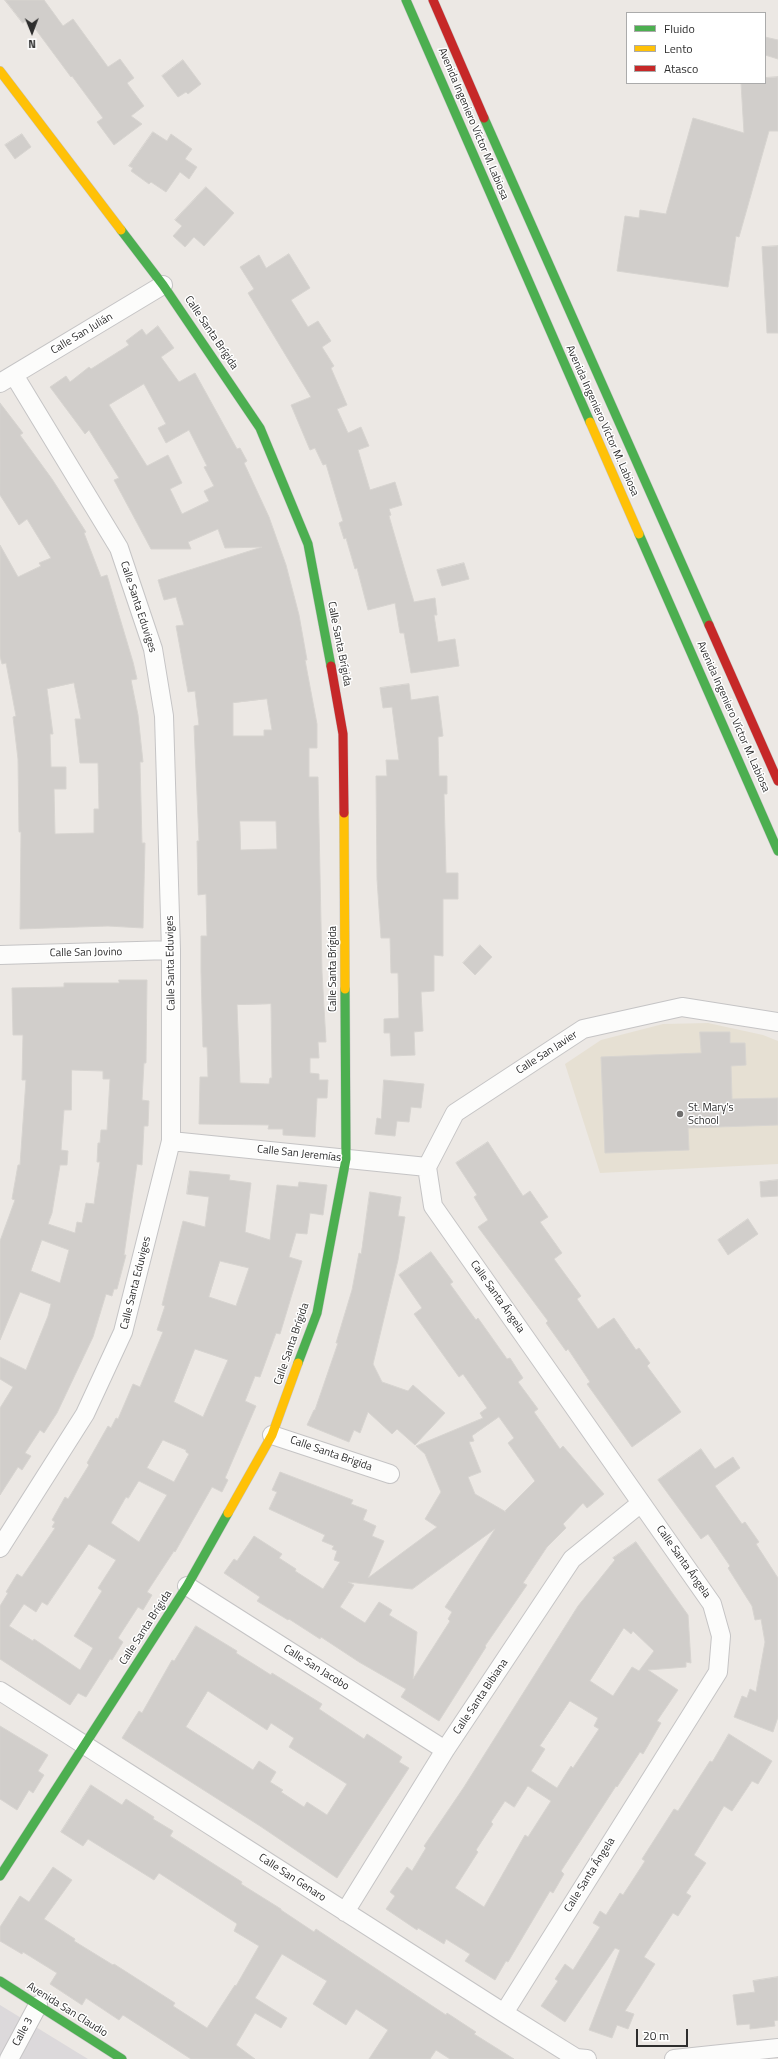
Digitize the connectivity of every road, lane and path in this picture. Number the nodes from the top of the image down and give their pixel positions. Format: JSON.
{"nodes":[{"id":1,"x":406,"y":0,"type":"edge"},
{"id":2,"x":433,"y":0,"type":"edge"},
{"id":3,"x":0,"y":71,"type":"edge"},
{"id":4,"x":163,"y":285,"type":"junction"},
{"id":5,"x":7,"y":379,"type":"edge"},
{"id":6,"x":778,"y":781,"type":"edge"},
{"id":7,"x":778,"y":851,"type":"edge"},
{"id":8,"x":171,"y":950,"type":"junction"},
{"id":9,"x":0,"y":955,"type":"edge"},
{"id":10,"x":778,"y":1021,"type":"edge"},
{"id":11,"x":171,"y":1141,"type":"junction"},
{"id":12,"x":346,"y":1159,"type":"junction"},
{"id":13,"x":427,"y":1167,"type":"junction"},
{"id":14,"x":272,"y":1435,"type":"junction"},
{"id":15,"x":390,"y":1474,"type":"dead end"},
{"id":16,"x":641,"y":1503,"type":"junction"},
{"id":17,"x":0,"y":1548,"type":"edge"},
{"id":18,"x":187,"y":1586,"type":"junction"},
{"id":19,"x":0,"y":1691,"type":"edge"},
{"id":20,"x":85,"y":1745,"type":"junction"},
{"id":21,"x":445,"y":1750,"type":"junction"},
{"id":22,"x":0,"y":1876,"type":"edge"},
{"id":23,"x":345,"y":1912,"type":"junction"},
{"id":24,"x":0,"y":1981,"type":"edge"},
{"id":25,"x":38,"y":2005,"type":"junction"},
{"id":26,"x":504,"y":2013,"type":"junction"},
{"id":27,"x":778,"y":2048,"type":"edge"},
{"id":28,"x":9,"y":2059,"type":"edge"},
{"id":29,"x":122,"y":2059,"type":"edge"},
{"id":30,"x":586,"y":2059,"type":"edge"},
{"id":31,"x":674,"y":2059,"type":"edge"}],
"edges":[{"from":1,"to":7,"type":"street","name":"Avenida Ingeniero Víctor M. Labiosa"},
{"from":2,"to":6,"type":"street","name":"Avenida Ingeniero Víctor M. Labiosa"},
{"from":3,"to":4,"type":"street","name":"Calle Santa Brígida"},
{"from":4,"to":5,"type":"street","name":"Calle San Julián"},
{"from":4,"to":12,"type":"street","name":"Calle Santa Brígida"},
{"from":5,"to":8,"type":"street","name":"Calle Santa Eduviges"},
{"from":8,"to":9,"type":"street","name":"Calle San Jovino"},
{"from":8,"to":11,"type":"street","name":"Calle Santa Eduviges"},
{"from":10,"to":13,"type":"street","name":"Calle San Javier"},
{"from":11,"to":12,"type":"street","name":"Calle San Jeremías"},
{"from":11,"to":17,"type":"street","name":"Calle Santa Eduviges"},
{"from":12,"to":13,"type":"street","name":"Calle San Jeremías"},
{"from":12,"to":14,"type":"street","name":"Calle Santa Brígida"},
{"from":13,"to":16,"type":"street","name":"Calle Santa Ángela"},
{"from":14,"to":15,"type":"street","name":"Calle Santa Brigida"},
{"from":14,"to":18,"type":"street","name":"Calle Santa Brígida"},
{"from":16,"to":21,"type":"street","name":"Calle Santa Bibiana"},
{"from":16,"to":26,"type":"street","name":"Calle Santa Ángela"},
{"from":18,"to":20,"type":"street","name":"Calle Santa Brígida"},
{"from":18,"to":21,"type":"street","name":"Calle San Jacobo"},
{"from":19,"to":20,"type":"street","name":"Calle San Genaro"},
{"from":20,"to":22,"type":"street","name":"Calle Santa Brígida"},
{"from":20,"to":23,"type":"street","name":"Calle San Genaro"},
{"from":21,"to":23,"type":"street","name":"Calle Santa Bibiana"},
{"from":23,"to":26,"type":"street","name":"Calle San Genaro"},
{"from":24,"to":25,"type":"street","name":"Avenida San Claudio"},
{"from":25,"to":28,"type":"street","name":"Calle 3"},
{"from":25,"to":29,"type":"street","name":"Avenida San Claudio"},
{"from":26,"to":30,"type":"street","name":"Calle San Genaro"},
{"from":27,"to":31,"type":"street"}]}
